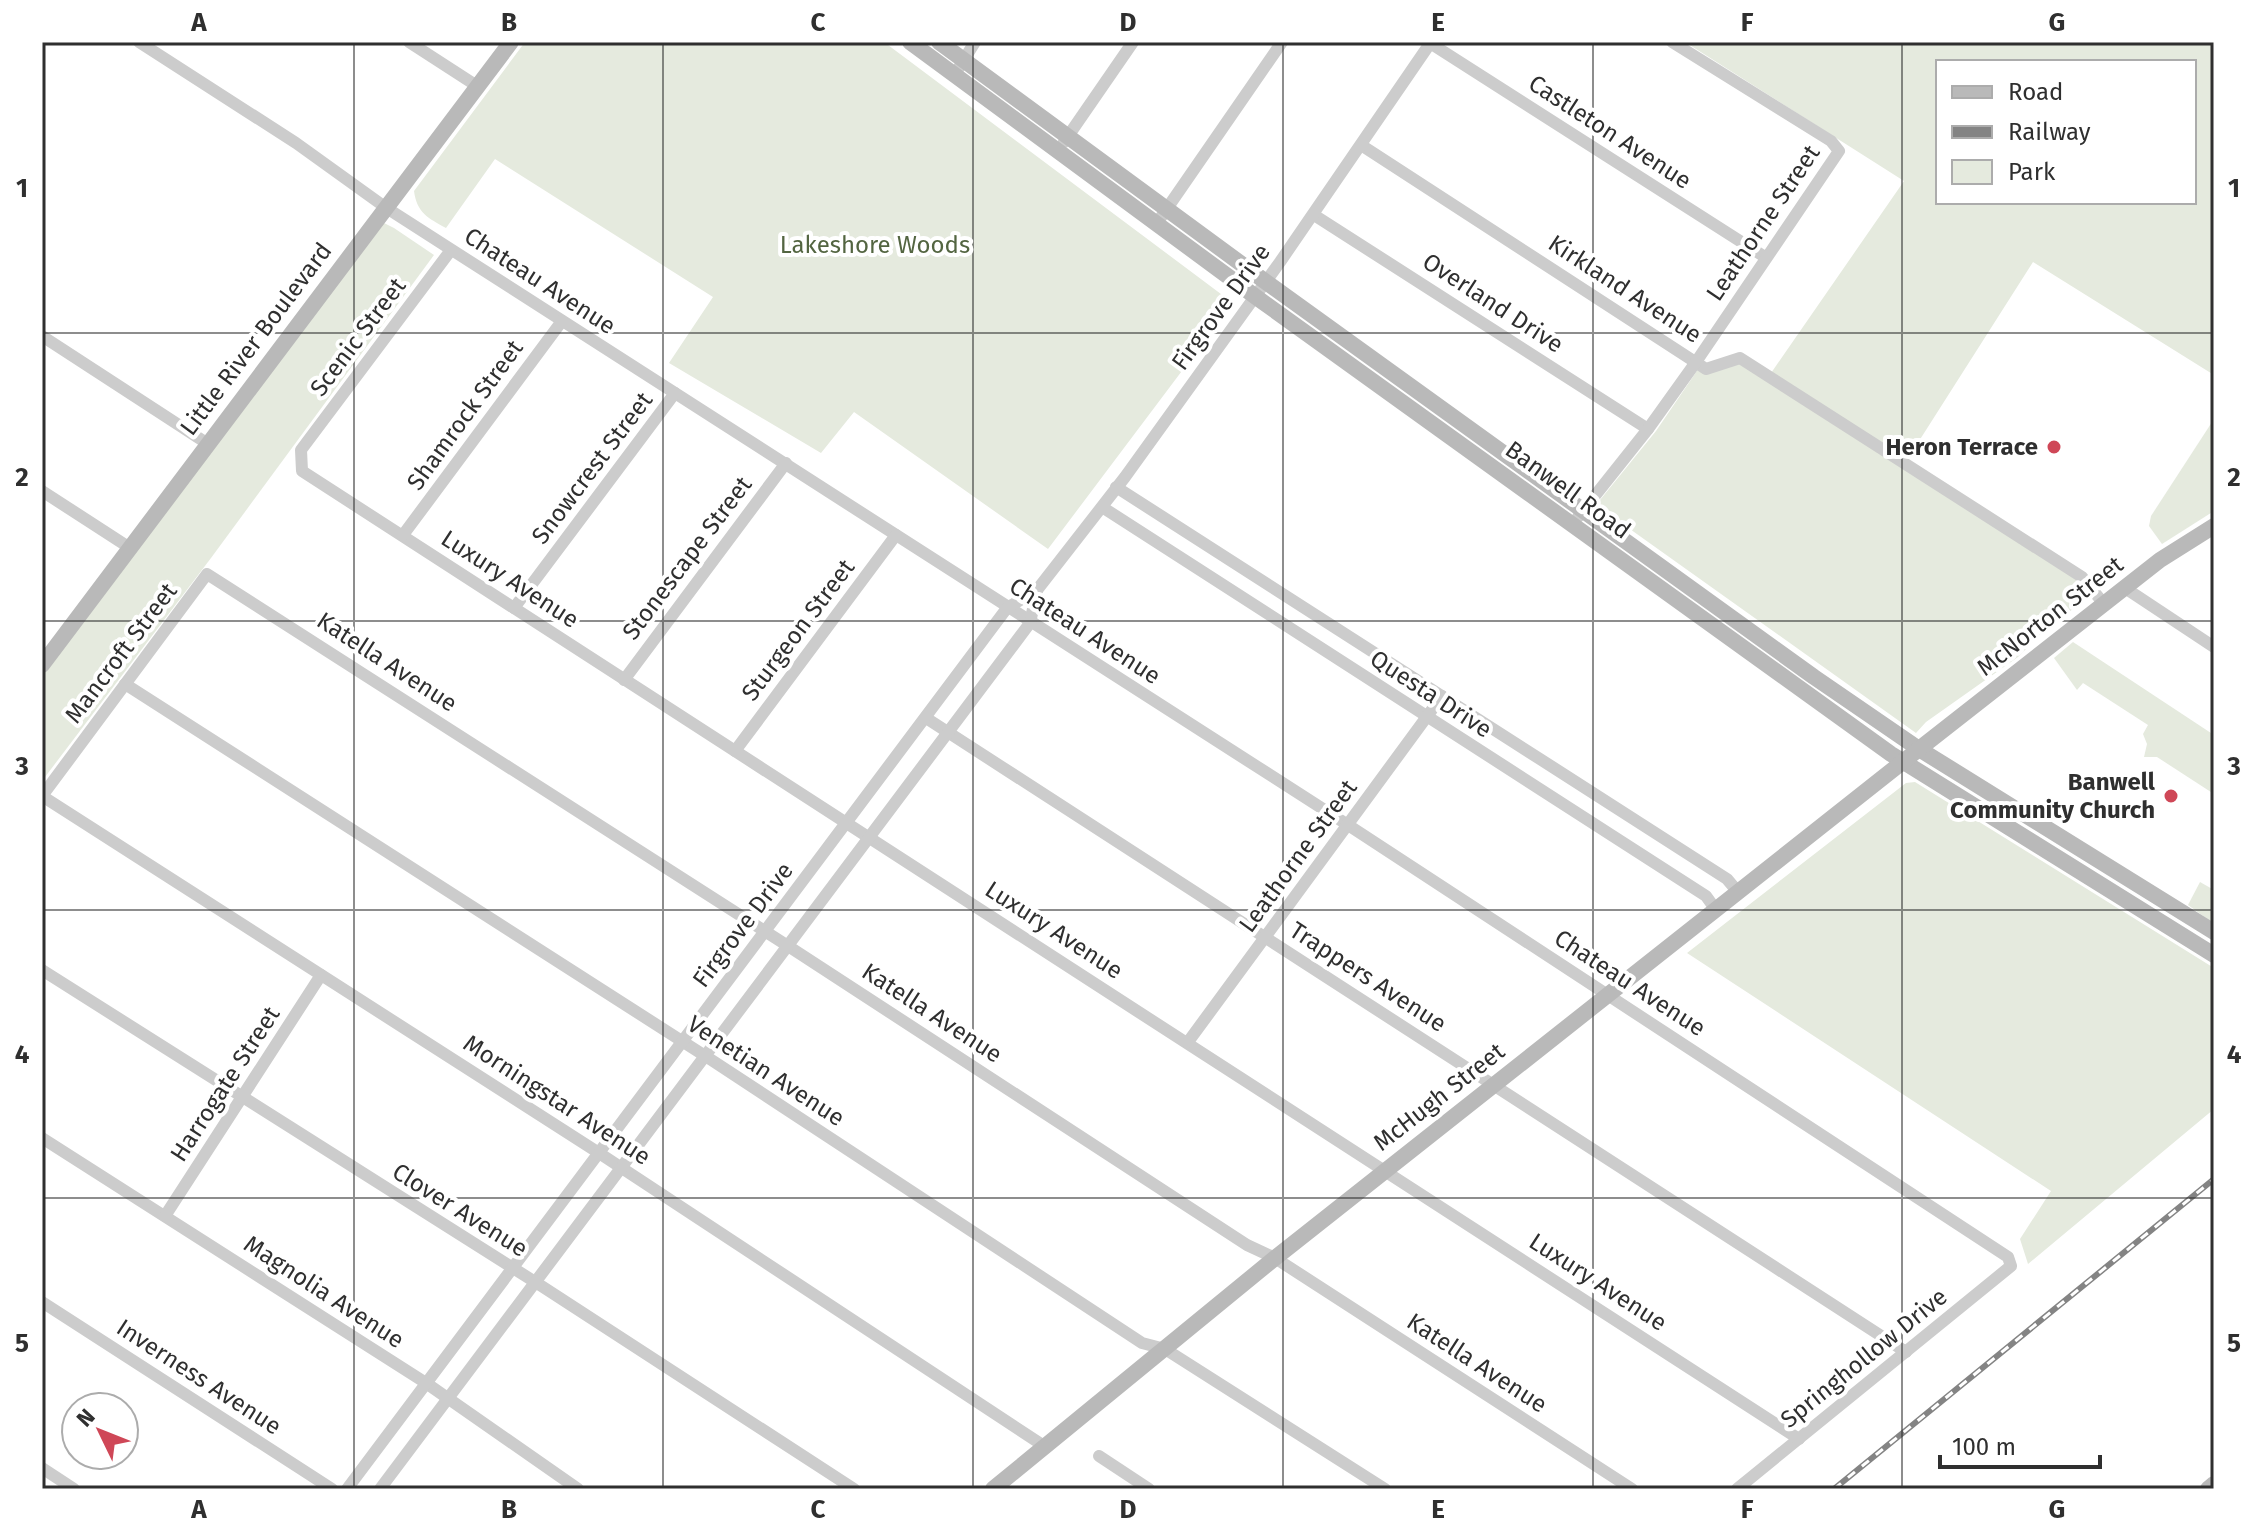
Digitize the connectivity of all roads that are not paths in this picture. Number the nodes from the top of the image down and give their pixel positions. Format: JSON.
{"nodes":[{"id":1,"x":139,"y":42,"type":"edge"},
{"id":2,"x":409,"y":42,"type":"edge"},
{"id":3,"x":511,"y":42,"type":"edge"},
{"id":4,"x":910,"y":42,"type":"edge"},
{"id":5,"x":939,"y":42,"type":"edge"},
{"id":6,"x":975,"y":42,"type":"edge"},
{"id":7,"x":1133,"y":42,"type":"edge"},
{"id":8,"x":1282,"y":42,"type":"edge"},
{"id":9,"x":1672,"y":42,"type":"edge"},
{"id":10,"x":1431,"y":43,"type":"edge"},
{"id":11,"x":959,"y":67,"type":"junction"},
{"id":12,"x":477,"y":86,"type":"junction"},
{"id":13,"x":1068,"y":136,"type":"junction"},
{"id":14,"x":1361,"y":145,"type":"junction"},
{"id":15,"x":1058,"y":151,"type":"junction"},
{"id":16,"x":385,"y":207,"type":"junction"},
{"id":17,"x":1168,"y":209,"type":"junction"},
{"id":18,"x":1314,"y":215,"type":"junction"},
{"id":19,"x":1157,"y":223,"type":"junction"},
{"id":20,"x":451,"y":250,"type":"junction"},
{"id":21,"x":1765,"y":257,"type":"junction"},
{"id":22,"x":1266,"y":282,"type":"junction"},
{"id":23,"x":1256,"y":297,"type":"junction"},
{"id":24,"x":562,"y":321,"type":"junction"},
{"id":25,"x":42,"y":336,"type":"edge"},
{"id":26,"x":1696,"y":362,"type":"junction"},
{"id":27,"x":675,"y":393,"type":"junction"},
{"id":28,"x":1648,"y":429,"type":"junction"},
{"id":29,"x":208,"y":444,"type":"junction"},
{"id":30,"x":301,"y":450,"type":"joint"},
{"id":31,"x":786,"y":463,"type":"junction"},
{"id":32,"x":1116,"y":487,"type":"junction"},
{"id":33,"x":42,"y":491,"type":"edge"},
{"id":34,"x":1102,"y":507,"type":"junction"},
{"id":35,"x":1579,"y":516,"type":"junction"},
{"id":36,"x":2214,"y":526,"type":"edge"},
{"id":37,"x":403,"y":535,"type":"junction"},
{"id":38,"x":896,"y":535,"type":"junction"},
{"id":39,"x":130,"y":548,"type":"junction"},
{"id":40,"x":207,"y":574,"type":"joint"},
{"id":41,"x":2125,"y":588,"type":"junction"},
{"id":42,"x":1037,"y":590,"type":"junction"},
{"id":43,"x":1280,"y":593,"type":"junction"},
{"id":44,"x":2104,"y":604,"type":"junction"},
{"id":45,"x":514,"y":608,"type":"junction"},
{"id":46,"x":1007,"y":608,"type":"junction"},
{"id":47,"x":1265,"y":613,"type":"junction"},
{"id":48,"x":1030,"y":623,"type":"junction"},
{"id":49,"x":2214,"y":647,"type":"edge"},
{"id":50,"x":45,"y":654,"type":"edge"},
{"id":51,"x":624,"y":680,"type":"junction"},
{"id":52,"x":125,"y":684,"type":"junction"},
{"id":53,"x":1442,"y":696,"type":"junction"},
{"id":54,"x":1426,"y":717,"type":"junction"},
{"id":55,"x":926,"y":718,"type":"junction"},
{"id":56,"x":949,"y":732,"type":"junction"},
{"id":57,"x":1919,"y":749,"type":"junction"},
{"id":58,"x":735,"y":751,"type":"junction"},
{"id":59,"x":1904,"y":762,"type":"junction"},
{"id":60,"x":1587,"y":790,"type":"junction"},
{"id":61,"x":42,"y":796,"type":"edge"},
{"id":62,"x":1574,"y":811,"type":"junction"},
{"id":63,"x":848,"y":824,"type":"junction"},
{"id":64,"x":1348,"y":825,"type":"junction"},
{"id":65,"x":869,"y":837,"type":"junction"},
{"id":66,"x":1738,"y":892,"type":"junction"},
{"id":67,"x":1716,"y":910,"type":"junction"},
{"id":68,"x":766,"y":931,"type":"junction"},
{"id":69,"x":2214,"y":932,"type":"edge"},
{"id":70,"x":1266,"y":937,"type":"junction"},
{"id":71,"x":788,"y":946,"type":"junction"},
{"id":72,"x":2214,"y":955,"type":"edge"},
{"id":73,"x":42,"y":970,"type":"edge"},
{"id":74,"x":321,"y":975,"type":"junction"},
{"id":75,"x":1608,"y":995,"type":"junction"},
{"id":76,"x":682,"y":1042,"type":"junction"},
{"id":77,"x":1188,"y":1042,"type":"junction"},
{"id":78,"x":705,"y":1056,"type":"junction"},
{"id":79,"x":1494,"y":1085,"type":"junction"},
{"id":80,"x":241,"y":1098,"type":"junction"},
{"id":81,"x":42,"y":1138,"type":"edge"},
{"id":82,"x":599,"y":1153,"type":"junction"},
{"id":83,"x":621,"y":1168,"type":"junction"},
{"id":84,"x":1385,"y":1171,"type":"junction"},
{"id":85,"x":165,"y":1216,"type":"junction"},
{"id":86,"x":2008,"y":1257,"type":"joint"},
{"id":87,"x":1275,"y":1258,"type":"junction"},
{"id":88,"x":513,"y":1269,"type":"junction"},
{"id":89,"x":535,"y":1282,"type":"junction"},
{"id":90,"x":42,"y":1302,"type":"edge"},
{"id":91,"x":1165,"y":1349,"type":"junction"},
{"id":92,"x":1906,"y":1352,"type":"junction"},
{"id":93,"x":426,"y":1383,"type":"junction"},
{"id":94,"x":447,"y":1400,"type":"junction"},
{"id":95,"x":1799,"y":1439,"type":"junction"},
{"id":96,"x":1044,"y":1446,"type":"junction"},
{"id":97,"x":1099,"y":1456,"type":"dead end"},
{"id":98,"x":42,"y":1468,"type":"edge"},
{"id":99,"x":1127,"y":1475,"type":"junction"},
{"id":100,"x":2214,"y":1484,"type":"edge"},
{"id":101,"x":74,"y":1489,"type":"edge"},
{"id":102,"x":332,"y":1489,"type":"edge"},
{"id":103,"x":347,"y":1489,"type":"edge"},
{"id":104,"x":380,"y":1489,"type":"edge"},
{"id":105,"x":578,"y":1489,"type":"edge"},
{"id":106,"x":854,"y":1489,"type":"edge"},
{"id":107,"x":993,"y":1489,"type":"edge"},
{"id":108,"x":1118,"y":1489,"type":"edge"},
{"id":109,"x":1149,"y":1489,"type":"edge"},
{"id":110,"x":1385,"y":1489,"type":"edge"},
{"id":111,"x":1632,"y":1489,"type":"edge"},
{"id":112,"x":1737,"y":1489,"type":"edge"},
{"id":113,"x":2208,"y":1489,"type":"edge"}],
"edges":[{"from":1,"to":16,"type":"street","name":"Chateau Avenue"},
{"from":2,"to":12,"type":"street"},
{"from":3,"to":12,"type":"main road","name":"Little River Boulevard"},
{"from":4,"to":11,"type":"main road","name":"Banwell Road"},
{"from":5,"to":11,"type":"main road","name":"Banwell Road"},
{"from":6,"to":11,"type":"street"},
{"from":7,"to":13,"type":"street"},
{"from":8,"to":17,"type":"street"},
{"from":9,"to":21,"type":"street","name":"Leathorne Street"},
{"from":10,"to":14,"type":"street","name":"Firgrove Drive"},
{"from":10,"to":21,"type":"street","name":"Castleton Avenue"},
{"from":11,"to":13,"type":"main road","name":"Banwell Road"},
{"from":11,"to":15,"type":"main road","name":"Banwell Road"},
{"from":12,"to":16,"type":"main road","name":"Little River Boulevard"},
{"from":13,"to":15,"type":"street"},
{"from":13,"to":17,"type":"main road","name":"Banwell Road"},
{"from":14,"to":18,"type":"street","name":"Firgrove Drive"},
{"from":14,"to":26,"type":"street","name":"Kirkland Avenue"},
{"from":15,"to":19,"type":"main road","name":"Banwell Road"},
{"from":16,"to":20,"type":"street","name":"Chateau Avenue"},
{"from":16,"to":29,"type":"main road","name":"Little River Boulevard"},
{"from":17,"to":19,"type":"street"},
{"from":17,"to":22,"type":"main road","name":"Banwell Road"},
{"from":18,"to":22,"type":"street","name":"Firgrove Drive"},
{"from":18,"to":28,"type":"street","name":"Overland Drive"},
{"from":19,"to":23,"type":"main road","name":"Banwell Road"},
{"from":20,"to":24,"type":"street","name":"Chateau Avenue"},
{"from":20,"to":30,"type":"street","name":"Scenic Street"},
{"from":21,"to":26,"type":"street","name":"Leathorne Street"},
{"from":22,"to":23,"type":"street","name":"Firgrove Drive"},
{"from":22,"to":35,"type":"main road","name":"Banwell Road"},
{"from":23,"to":32,"type":"street","name":"Firgrove Drive"},
{"from":23,"to":35,"type":"main road","name":"Banwell Road"},
{"from":24,"to":27,"type":"street","name":"Chateau Avenue"},
{"from":24,"to":37,"type":"street","name":"Shamrock Street"},
{"from":25,"to":29,"type":"street"},
{"from":26,"to":28,"type":"street","name":"Leathorne Street"},
{"from":26,"to":44,"type":"street","name":"Kirkland Avenue"},
{"from":27,"to":31,"type":"street","name":"Chateau Avenue"},
{"from":27,"to":45,"type":"street","name":"Snowcrest Street"},
{"from":28,"to":35,"type":"street","name":"Leathorne Street"},
{"from":29,"to":39,"type":"main road","name":"Little River Boulevard"},
{"from":30,"to":37,"type":"street","name":"Luxury Avenue"},
{"from":31,"to":38,"type":"street","name":"Chateau Avenue"},
{"from":31,"to":51,"type":"street","name":"Stonescape Street"},
{"from":32,"to":34,"type":"street","name":"Firgrove Drive"},
{"from":32,"to":43,"type":"street","name":"Questa Drive"},
{"from":33,"to":39,"type":"street"},
{"from":34,"to":42,"type":"street","name":"Firgrove Drive"},
{"from":34,"to":47,"type":"street","name":"Questa Drive"},
{"from":35,"to":57,"type":"main road","name":"Banwell Road"},
{"from":35,"to":59,"type":"main road","name":"Banwell Road"},
{"from":36,"to":41,"type":"main road","name":"McNorton Street"},
{"from":37,"to":45,"type":"street","name":"Luxury Avenue"},
{"from":38,"to":46,"type":"street","name":"Chateau Avenue"},
{"from":38,"to":58,"type":"street","name":"Sturgeon Street"},
{"from":39,"to":50,"type":"main road","name":"Little River Boulevard"},
{"from":40,"to":52,"type":"street","name":"Mancroft Street"},
{"from":40,"to":68,"type":"street","name":"Katella Avenue"},
{"from":41,"to":44,"type":"main road","name":"McNorton Street"},
{"from":41,"to":49,"type":"street"},
{"from":42,"to":46,"type":"street","name":"Firgrove Drive"},
{"from":42,"to":48,"type":"street","name":"Firgrove Drive"},
{"from":43,"to":47,"type":"street"},
{"from":43,"to":53,"type":"street","name":"Questa Drive"},
{"from":44,"to":57,"type":"main road","name":"McNorton Street"},
{"from":45,"to":51,"type":"street","name":"Luxury Avenue"},
{"from":46,"to":48,"type":"street","name":"Chateau Avenue"},
{"from":46,"to":55,"type":"street","name":"Firgrove Drive"},
{"from":47,"to":54,"type":"street","name":"Questa Drive"},
{"from":48,"to":56,"type":"street","name":"Firgrove Drive"},
{"from":48,"to":64,"type":"street","name":"Chateau Avenue"},
{"from":51,"to":58,"type":"street","name":"Luxury Avenue"},
{"from":52,"to":61,"type":"street","name":"Mancroft Street"},
{"from":52,"to":76,"type":"street","name":"Venetian Avenue"},
{"from":53,"to":54,"type":"street","name":"Leathorne Street"},
{"from":53,"to":60,"type":"street","name":"Questa Drive"},
{"from":54,"to":62,"type":"street","name":"Questa Drive"},
{"from":54,"to":64,"type":"street","name":"Leathorne Street"},
{"from":55,"to":56,"type":"street","name":"Trappers Avenue"},
{"from":55,"to":63,"type":"street","name":"Firgrove Drive"},
{"from":56,"to":65,"type":"street","name":"Firgrove Drive"},
{"from":56,"to":70,"type":"street","name":"Trappers Avenue"},
{"from":57,"to":59,"type":"main road","name":"McHugh Street"},
{"from":57,"to":69,"type":"main road","name":"Banwell Road"},
{"from":58,"to":63,"type":"street","name":"Luxury Avenue"},
{"from":59,"to":66,"type":"main road","name":"McHugh Street"},
{"from":59,"to":72,"type":"main road","name":"Banwell Road"},
{"from":60,"to":62,"type":"street"},
{"from":60,"to":66,"type":"street","name":"Questa Drive"},
{"from":61,"to":74,"type":"street","name":"Morningstar Avenue"},
{"from":62,"to":67,"type":"street","name":"Questa Drive"},
{"from":63,"to":65,"type":"street","name":"Luxury Avenue"},
{"from":63,"to":68,"type":"street","name":"Firgrove Drive"},
{"from":64,"to":70,"type":"street","name":"Leathorne Street"},
{"from":64,"to":75,"type":"street","name":"Chateau Avenue"},
{"from":65,"to":71,"type":"street","name":"Firgrove Drive"},
{"from":65,"to":77,"type":"street","name":"Luxury Avenue"},
{"from":66,"to":67,"type":"main road","name":"McHugh Street"},
{"from":67,"to":75,"type":"main road","name":"McHugh Street"},
{"from":68,"to":71,"type":"street","name":"Katella Avenue"},
{"from":68,"to":76,"type":"street","name":"Firgrove Drive"},
{"from":70,"to":77,"type":"street","name":"Leathorne Street"},
{"from":70,"to":79,"type":"street","name":"Trappers Avenue"},
{"from":71,"to":78,"type":"street","name":"Firgrove Drive"},
{"from":71,"to":87,"type":"street","name":"Katella Avenue"},
{"from":73,"to":80,"type":"street","name":"Clover Avenue"},
{"from":74,"to":80,"type":"street","name":"Harrogate Street"},
{"from":74,"to":82,"type":"street","name":"Morningstar Avenue"},
{"from":75,"to":79,"type":"main road","name":"McHugh Street"},
{"from":75,"to":86,"type":"street","name":"Chateau Avenue"},
{"from":76,"to":78,"type":"street","name":"Venetian Avenue"},
{"from":76,"to":82,"type":"street","name":"Firgrove Drive"},
{"from":77,"to":84,"type":"street","name":"Luxury Avenue"},
{"from":78,"to":83,"type":"street","name":"Firgrove Drive"},
{"from":78,"to":91,"type":"street","name":"Venetian Avenue"},
{"from":79,"to":84,"type":"main road","name":"McHugh Street"},
{"from":79,"to":92,"type":"street","name":"Trappers Avenue"},
{"from":80,"to":85,"type":"street","name":"Harrogate Street"},
{"from":80,"to":88,"type":"street","name":"Clover Avenue"},
{"from":81,"to":85,"type":"street","name":"Magnolia Avenue"},
{"from":82,"to":83,"type":"street","name":"Morningstar Avenue"},
{"from":82,"to":88,"type":"street","name":"Firgrove Drive"},
{"from":83,"to":89,"type":"street","name":"Firgrove Drive"},
{"from":83,"to":96,"type":"street","name":"Morningstar Avenue"},
{"from":84,"to":87,"type":"main road","name":"McHugh Street"},
{"from":84,"to":95,"type":"street","name":"Luxury Avenue"},
{"from":85,"to":93,"type":"street","name":"Magnolia Avenue"},
{"from":86,"to":92,"type":"street","name":"Springhollow Drive"},
{"from":87,"to":91,"type":"main road","name":"McHugh Street"},
{"from":87,"to":111,"type":"street","name":"Katella Avenue"},
{"from":88,"to":89,"type":"street","name":"Clover Avenue"},
{"from":88,"to":93,"type":"street","name":"Firgrove Drive"},
{"from":89,"to":94,"type":"street","name":"Firgrove Drive"},
{"from":89,"to":106,"type":"street","name":"Clover Avenue"},
{"from":90,"to":102,"type":"street","name":"Inverness Avenue"},
{"from":91,"to":96,"type":"main road","name":"McHugh Street"},
{"from":91,"to":110,"type":"street","name":"Venetian Avenue"},
{"from":92,"to":95,"type":"street","name":"Springhollow Drive"},
{"from":93,"to":94,"type":"street","name":"Magnolia Avenue"},
{"from":93,"to":103,"type":"street","name":"Firgrove Drive"},
{"from":94,"to":104,"type":"street","name":"Firgrove Drive"},
{"from":94,"to":105,"type":"street","name":"Magnolia Avenue"},
{"from":95,"to":112,"type":"street","name":"Springhollow Drive"},
{"from":96,"to":107,"type":"main road","name":"McHugh Street"},
{"from":97,"to":99,"type":"street"},
{"from":98,"to":101,"type":"street"},
{"from":99,"to":108,"type":"street"},
{"from":99,"to":109,"type":"street"},
{"from":100,"to":113,"type":"main road"}]}
